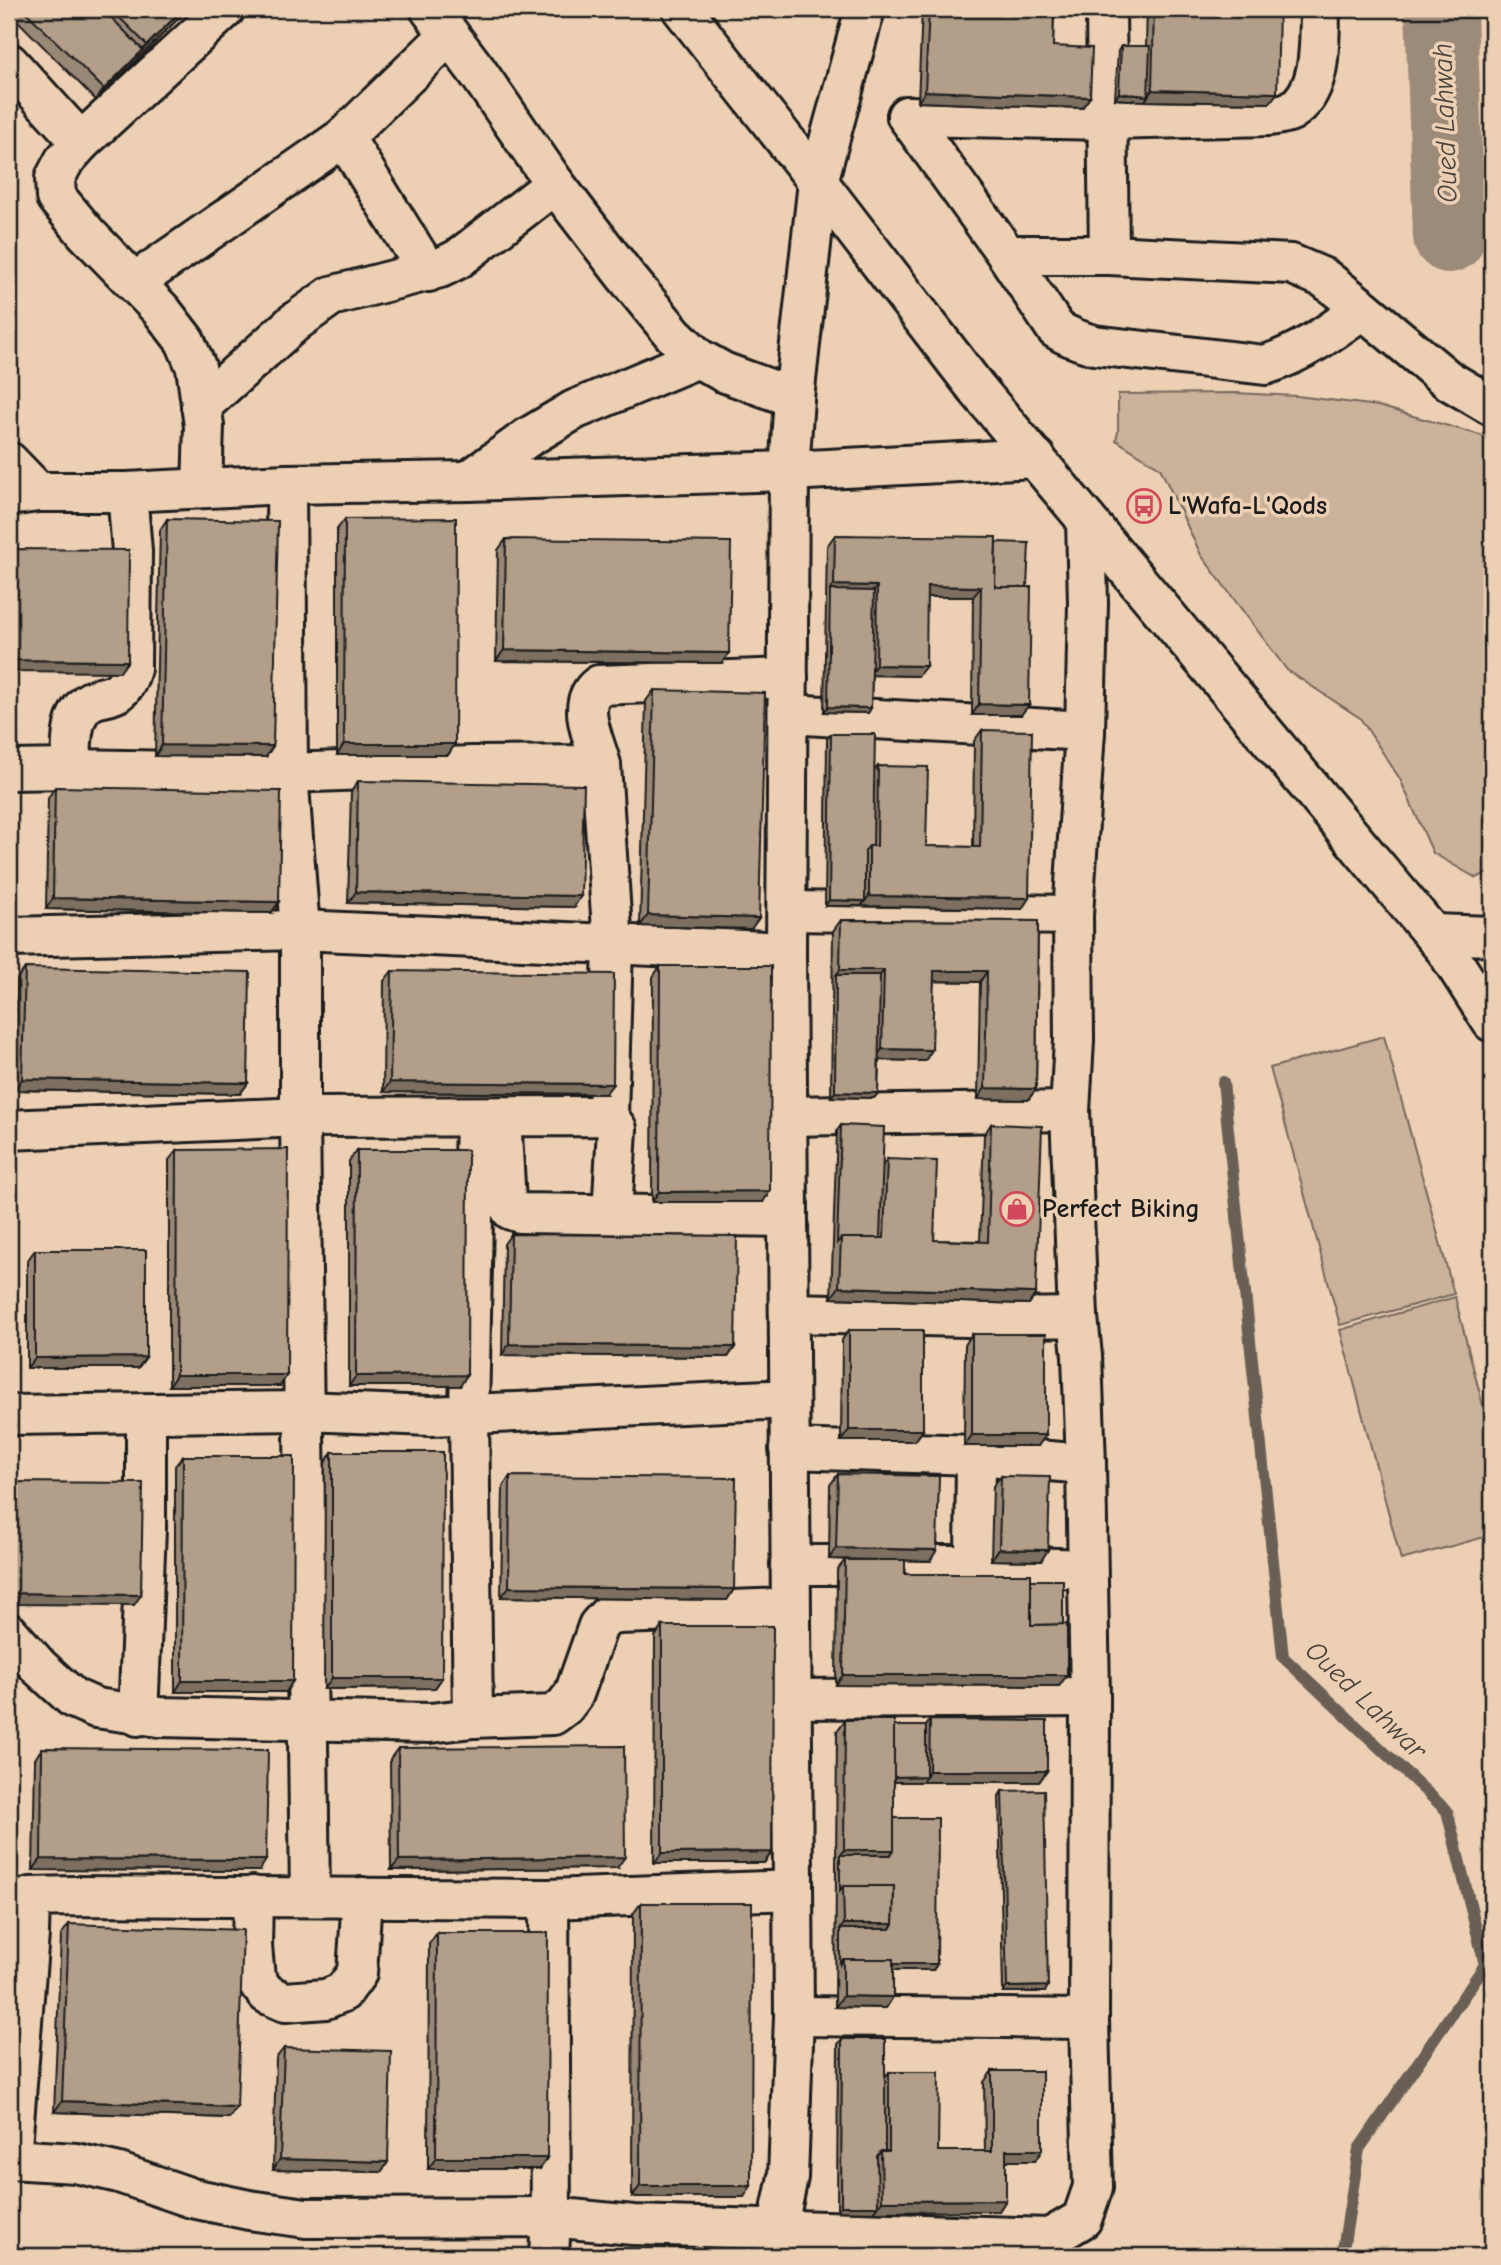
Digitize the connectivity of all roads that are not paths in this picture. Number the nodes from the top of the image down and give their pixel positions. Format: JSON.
{"nodes":[{"id":1,"x":225,"y":9,"type":"edge"},
{"id":2,"x":682,"y":9,"type":"edge"},
{"id":3,"x":865,"y":9,"type":"edge"},
{"id":4,"x":1106,"y":9,"type":"edge"},
{"id":5,"x":1320,"y":9,"type":"edge"},
{"id":6,"x":439,"y":22,"type":"edge"},
{"id":7,"x":9,"y":62,"type":"edge"},
{"id":8,"x":1108,"y":120,"type":"junction"},
{"id":9,"x":344,"y":137,"type":"junction"},
{"id":10,"x":81,"y":142,"type":"junction"},
{"id":11,"x":818,"y":181,"type":"junction"},
{"id":12,"x":555,"y":184,"type":"junction"},
{"id":13,"x":1007,"y":255,"type":"junction"},
{"id":14,"x":1109,"y":255,"type":"junction"},
{"id":15,"x":428,"y":272,"type":"junction"},
{"id":16,"x":135,"y":282,"type":"junction"},
{"id":17,"x":1363,"y":309,"type":"junction"},
{"id":18,"x":698,"y":358,"type":"junction"},
{"id":19,"x":793,"y":398,"type":"junction"},
{"id":20,"x":201,"y":406,"type":"junction"},
{"id":21,"x":1492,"y":406,"type":"edge"},
{"id":22,"x":1036,"y":458,"type":"junction"},
{"id":23,"x":9,"y":462,"type":"edge"},
{"id":24,"x":789,"y":471,"type":"junction"},
{"id":25,"x":468,"y":481,"type":"junction"},
{"id":26,"x":286,"y":484,"type":"junction"},
{"id":27,"x":202,"y":488,"type":"junction"},
{"id":28,"x":127,"y":492,"type":"junction"},
{"id":29,"x":23,"y":494,"type":"edge"},
{"id":30,"x":1086,"y":520,"type":"junction"},
{"id":31,"x":788,"y":696,"type":"junction"},
{"id":32,"x":1085,"y":731,"type":"junction"},
{"id":33,"x":601,"y":765,"type":"junction"},
{"id":34,"x":71,"y":769,"type":"junction"},
{"id":35,"x":9,"y":770,"type":"edge"},
{"id":36,"x":288,"y":773,"type":"junction"},
{"id":37,"x":787,"y":911,"type":"junction"},
{"id":38,"x":1073,"y":915,"type":"junction"},
{"id":39,"x":300,"y":930,"type":"junction"},
{"id":40,"x":1492,"y":936,"type":"edge"},
{"id":41,"x":9,"y":937,"type":"edge"},
{"id":42,"x":1440,"y":942,"type":"junction"},
{"id":43,"x":613,"y":945,"type":"junction"},
{"id":44,"x":786,"y":952,"type":"junction"},
{"id":45,"x":1492,"y":970,"type":"edge"},
{"id":46,"x":1492,"y":1022,"type":"edge"},
{"id":47,"x":1070,"y":1111,"type":"junction"},
{"id":48,"x":608,"y":1116,"type":"junction"},
{"id":49,"x":787,"y":1116,"type":"junction"},
{"id":50,"x":300,"y":1117,"type":"junction"},
{"id":51,"x":488,"y":1117,"type":"junction"},
{"id":52,"x":9,"y":1130,"type":"edge"},
{"id":53,"x":612,"y":1214,"type":"junction"},
{"id":54,"x":788,"y":1217,"type":"junction"},
{"id":55,"x":789,"y":1314,"type":"junction"},
{"id":56,"x":1078,"y":1317,"type":"junction"},
{"id":57,"x":789,"y":1399,"type":"junction"},
{"id":58,"x":305,"y":1411,"type":"junction"},
{"id":59,"x":146,"y":1414,"type":"junction"},
{"id":60,"x":469,"y":1414,"type":"junction"},
{"id":61,"x":9,"y":1415,"type":"edge"},
{"id":62,"x":789,"y":1449,"type":"junction"},
{"id":63,"x":976,"y":1455,"type":"junction"},
{"id":64,"x":1086,"y":1464,"type":"junction"},
{"id":65,"x":790,"y":1565,"type":"junction"},
{"id":66,"x":975,"y":1565,"type":"junction"},
{"id":67,"x":1086,"y":1569,"type":"junction"},
{"id":68,"x":790,"y":1608,"type":"junction"},
{"id":69,"x":9,"y":1633,"type":"edge"},
{"id":70,"x":1090,"y":1697,"type":"junction"},
{"id":71,"x":792,"y":1699,"type":"junction"},
{"id":72,"x":138,"y":1716,"type":"junction"},
{"id":73,"x":473,"y":1718,"type":"junction"},
{"id":74,"x":307,"y":1722,"type":"junction"},
{"id":75,"x":793,"y":1890,"type":"junction"},
{"id":76,"x":253,"y":1896,"type":"junction"},
{"id":77,"x":19,"y":1897,"type":"edge"},
{"id":78,"x":310,"y":1897,"type":"junction"},
{"id":79,"x":362,"y":1897,"type":"junction"},
{"id":80,"x":549,"y":1899,"type":"junction"},
{"id":81,"x":794,"y":2016,"type":"junction"},
{"id":82,"x":1089,"y":2019,"type":"junction"},
{"id":83,"x":10,"y":2159,"type":"edge"},
{"id":84,"x":551,"y":2217,"type":"junction"},
{"id":85,"x":776,"y":2243,"type":"edge"},
{"id":86,"x":549,"y":2256,"type":"edge"}],
"edges":[{"from":1,"to":10,"type":"street"},
{"from":2,"to":11,"type":"street"},
{"from":3,"to":11,"type":"street"},
{"from":4,"to":8,"type":"street"},
{"from":5,"to":8,"type":"street"},
{"from":6,"to":9,"type":"street"},
{"from":6,"to":12,"type":"street"},
{"from":7,"to":10,"type":"street"},
{"from":8,"to":13,"type":"street"},
{"from":8,"to":14,"type":"street"},
{"from":9,"to":15,"type":"street"},
{"from":9,"to":16,"type":"street"},
{"from":10,"to":16,"type":"street"},
{"from":11,"to":19,"type":"street"},
{"from":11,"to":22,"type":"street"},
{"from":12,"to":15,"type":"street"},
{"from":12,"to":18,"type":"street"},
{"from":13,"to":14,"type":"street"},
{"from":13,"to":17,"type":"street"},
{"from":14,"to":17,"type":"street"},
{"from":15,"to":20,"type":"street"},
{"from":16,"to":20,"type":"street"},
{"from":17,"to":21,"type":"street"},
{"from":18,"to":19,"type":"street"},
{"from":18,"to":25,"type":"street"},
{"from":19,"to":24,"type":"street"},
{"from":20,"to":27,"type":"street"},
{"from":22,"to":24,"type":"street"},
{"from":22,"to":30,"type":"street"},
{"from":23,"to":29,"type":"street"},
{"from":24,"to":25,"type":"street"},
{"from":24,"to":31,"type":"street"},
{"from":25,"to":26,"type":"street"},
{"from":26,"to":27,"type":"street"},
{"from":26,"to":36,"type":"street"},
{"from":27,"to":28,"type":"street"},
{"from":28,"to":29,"type":"street"},
{"from":28,"to":34,"type":"street"},
{"from":30,"to":32,"type":"street"},
{"from":30,"to":42,"type":"street"},
{"from":31,"to":32,"type":"street"},
{"from":31,"to":33,"type":"street"},
{"from":31,"to":37,"type":"street"},
{"from":32,"to":38,"type":"street"},
{"from":33,"to":36,"type":"street"},
{"from":33,"to":43,"type":"street"},
{"from":34,"to":35,"type":"street"},
{"from":34,"to":36,"type":"street"},
{"from":36,"to":39,"type":"street"},
{"from":37,"to":38,"type":"street"},
{"from":37,"to":44,"type":"street"},
{"from":38,"to":47,"type":"street"},
{"from":39,"to":41,"type":"street"},
{"from":39,"to":43,"type":"street"},
{"from":39,"to":50,"type":"street"},
{"from":40,"to":42,"type":"street"},
{"from":42,"to":45,"type":"street"},
{"from":42,"to":46,"type":"street"},
{"from":43,"to":44,"type":"street"},
{"from":43,"to":48,"type":"street"},
{"from":44,"to":49,"type":"street"},
{"from":47,"to":49,"type":"street"},
{"from":47,"to":56,"type":"street"},
{"from":48,"to":51,"type":"street"},
{"from":48,"to":53,"type":"street"},
{"from":49,"to":54,"type":"street"},
{"from":50,"to":51,"type":"street"},
{"from":50,"to":52,"type":"street"},
{"from":50,"to":58,"type":"street"},
{"from":51,"to":53,"type":"street"},
{"from":51,"to":60,"type":"street"},
{"from":53,"to":54,"type":"street"},
{"from":54,"to":55,"type":"street"},
{"from":55,"to":56,"type":"street"},
{"from":55,"to":57,"type":"street"},
{"from":56,"to":64,"type":"street"},
{"from":57,"to":60,"type":"street"},
{"from":57,"to":62,"type":"street"},
{"from":58,"to":59,"type":"street"},
{"from":58,"to":60,"type":"street"},
{"from":58,"to":74,"type":"street"},
{"from":59,"to":61,"type":"street"},
{"from":59,"to":72,"type":"street"},
{"from":60,"to":73,"type":"street"},
{"from":62,"to":63,"type":"street"},
{"from":62,"to":65,"type":"street"},
{"from":63,"to":64,"type":"street"},
{"from":63,"to":66,"type":"street"},
{"from":64,"to":67,"type":"street"},
{"from":65,"to":66,"type":"street"},
{"from":65,"to":68,"type":"street"},
{"from":66,"to":67,"type":"street"},
{"from":67,"to":70,"type":"street"},
{"from":68,"to":71,"type":"street"},
{"from":68,"to":73,"type":"street"},
{"from":69,"to":72,"type":"street"},
{"from":70,"to":71,"type":"street"},
{"from":70,"to":82,"type":"street"},
{"from":71,"to":75,"type":"street"},
{"from":72,"to":74,"type":"street"},
{"from":73,"to":74,"type":"street"},
{"from":74,"to":78,"type":"street"},
{"from":75,"to":80,"type":"street"},
{"from":75,"to":81,"type":"street"},
{"from":76,"to":77,"type":"street"},
{"from":76,"to":78,"type":"street"},
{"from":76,"to":79,"type":"street"},
{"from":77,"to":83,"type":"street"},
{"from":78,"to":79,"type":"street"},
{"from":79,"to":80,"type":"street"},
{"from":80,"to":84,"type":"street"},
{"from":81,"to":82,"type":"street"},
{"from":81,"to":85,"type":"street"},
{"from":82,"to":85,"type":"street"},
{"from":83,"to":84,"type":"street"},
{"from":84,"to":85,"type":"street"},
{"from":84,"to":86,"type":"street"}]}
